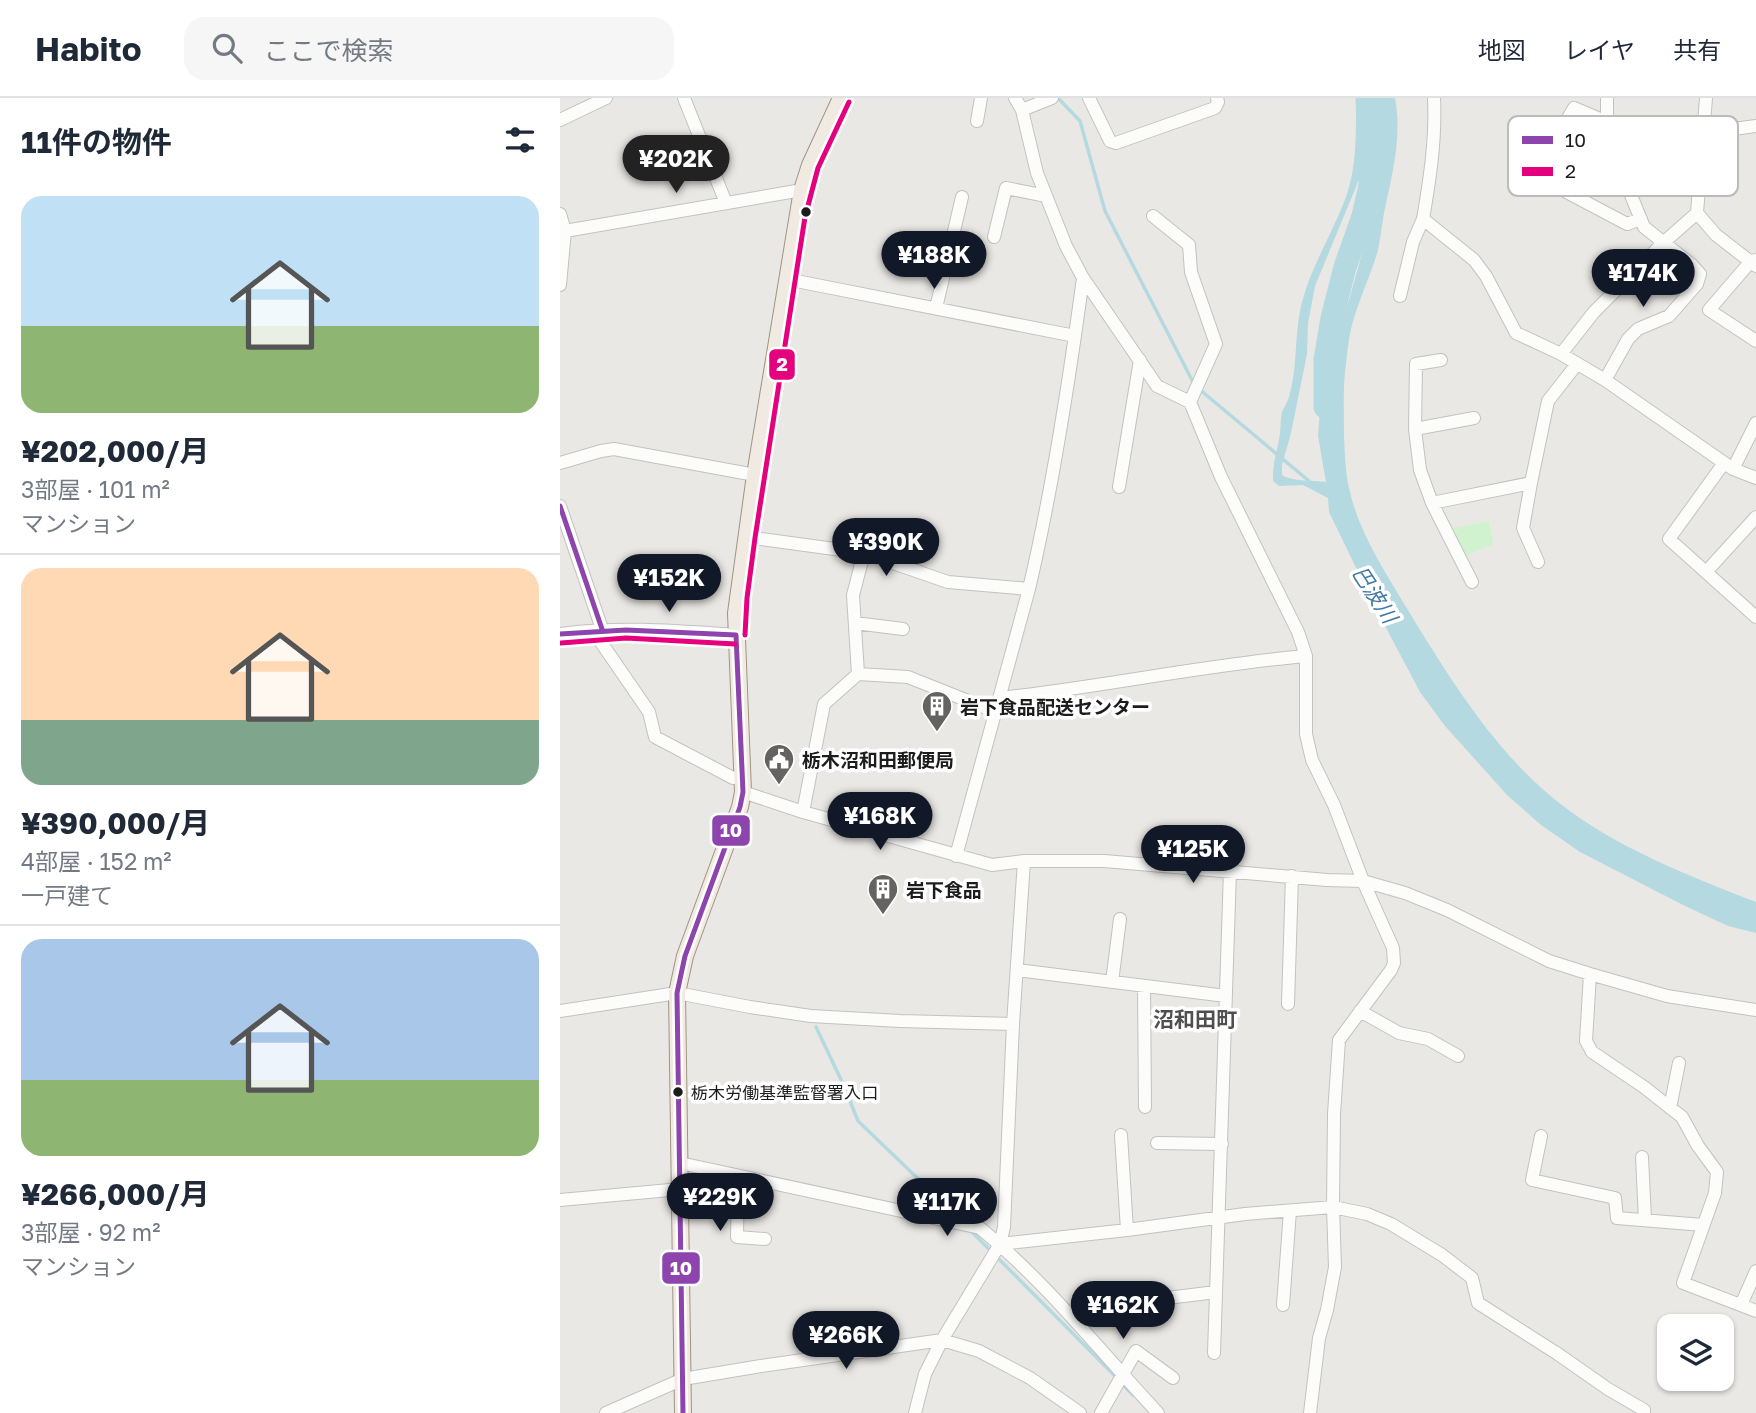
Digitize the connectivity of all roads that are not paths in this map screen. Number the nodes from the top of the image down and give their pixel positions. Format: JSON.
{"nodes":[{"id":1,"x":606,"y":98,"type":"edge"},
{"id":2,"x":684,"y":98,"type":"edge"},
{"id":3,"x":841,"y":98,"type":"edge"},
{"id":4,"x":981,"y":98,"type":"edge"},
{"id":5,"x":1015,"y":98,"type":"edge"},
{"id":6,"x":1052,"y":98,"type":"edge"},
{"id":7,"x":1217,"y":98,"type":"edge"},
{"id":8,"x":1434,"y":98,"type":"edge"},
{"id":9,"x":1607,"y":98,"type":"edge"},
{"id":10,"x":1706,"y":98,"type":"edge"},
{"id":11,"x":1092,"y":99,"type":"edge"},
{"id":12,"x":1022,"y":110,"type":"junction"},
{"id":13,"x":1569,"y":116,"type":"edge"},
{"id":14,"x":1593,"y":116,"type":"edge"},
{"id":15,"x":1607,"y":116,"type":"edge"},
{"id":16,"x":1705,"y":116,"type":"edge"},
{"id":17,"x":560,"y":120,"type":"edge"},
{"id":18,"x":976,"y":121,"type":"dead end"},
{"id":19,"x":1756,"y":126,"type":"edge"},
{"id":20,"x":1738,"y":128,"type":"edge"},
{"id":21,"x":802,"y":190,"type":"junction"},
{"id":22,"x":1046,"y":196,"type":"junction"},
{"id":23,"x":1574,"y":196,"type":"edge"},
{"id":24,"x":1631,"y":196,"type":"edge"},
{"id":25,"x":1698,"y":196,"type":"edge"},
{"id":26,"x":962,"y":197,"type":"dead end"},
{"id":27,"x":726,"y":203,"type":"junction"},
{"id":28,"x":1697,"y":213,"type":"junction"},
{"id":29,"x":560,"y":214,"type":"edge"},
{"id":30,"x":1153,"y":216,"type":"dead end"},
{"id":31,"x":1423,"y":219,"type":"junction"},
{"id":32,"x":1640,"y":219,"type":"junction"},
{"id":33,"x":563,"y":232,"type":"edge"},
{"id":34,"x":994,"y":237,"type":"dead end"},
{"id":35,"x":1663,"y":243,"type":"junction"},
{"id":36,"x":1754,"y":262,"type":"edge"},
{"id":37,"x":1083,"y":278,"type":"junction"},
{"id":38,"x":786,"y":279,"type":"junction"},
{"id":39,"x":560,"y":285,"type":"edge"},
{"id":40,"x":1400,"y":296,"type":"dead end"},
{"id":41,"x":936,"y":308,"type":"junction"},
{"id":42,"x":1075,"y":336,"type":"junction"},
{"id":43,"x":1756,"y":341,"type":"edge"},
{"id":44,"x":1561,"y":354,"type":"junction"},
{"id":45,"x":1140,"y":360,"type":"junction"},
{"id":46,"x":1441,"y":360,"type":"dead end"},
{"id":47,"x":1577,"y":364,"type":"junction"},
{"id":48,"x":1605,"y":380,"type":"junction"},
{"id":49,"x":1190,"y":402,"type":"junction"},
{"id":50,"x":1474,"y":418,"type":"dead end"},
{"id":51,"x":1756,"y":423,"type":"edge"},
{"id":52,"x":1415,"y":429,"type":"junction"},
{"id":53,"x":560,"y":463,"type":"edge"},
{"id":54,"x":1729,"y":466,"type":"junction"},
{"id":55,"x":755,"y":475,"type":"junction"},
{"id":56,"x":1756,"y":478,"type":"edge"},
{"id":57,"x":1531,"y":483,"type":"junction"},
{"id":58,"x":1119,"y":487,"type":"dead end"},
{"id":59,"x":1432,"y":503,"type":"junction"},
{"id":60,"x":560,"y":506,"type":"edge"},
{"id":61,"x":1756,"y":517,"type":"edge"},
{"id":62,"x":746,"y":537,"type":"junction"},
{"id":63,"x":864,"y":553,"type":"junction"},
{"id":64,"x":1538,"y":562,"type":"dead end"},
{"id":65,"x":1706,"y":572,"type":"junction"},
{"id":66,"x":1472,"y":582,"type":"dead end"},
{"id":67,"x":1029,"y":589,"type":"junction"},
{"id":68,"x":1756,"y":617,"type":"edge"},
{"id":69,"x":855,"y":623,"type":"junction"},
{"id":70,"x":602,"y":629,"type":"junction"},
{"id":71,"x":903,"y":629,"type":"dead end"},
{"id":72,"x":560,"y":634,"type":"edge"},
{"id":73,"x":736,"y":635,"type":"junction"},
{"id":74,"x":1306,"y":656,"type":"junction"},
{"id":75,"x":858,"y":674,"type":"junction"},
{"id":76,"x":1000,"y":698,"type":"junction"},
{"id":77,"x":996,"y":712,"type":"junction"},
{"id":78,"x":743,"y":785,"type":"junction"},
{"id":79,"x":803,"y":812,"type":"junction"},
{"id":80,"x":956,"y":856,"type":"junction"},
{"id":81,"x":1024,"y":861,"type":"junction"},
{"id":82,"x":1230,"y":871,"type":"junction"},
{"id":83,"x":1292,"y":876,"type":"junction"},
{"id":84,"x":1363,"y":881,"type":"junction"},
{"id":85,"x":1120,"y":919,"type":"dead end"},
{"id":86,"x":1017,"y":970,"type":"junction"},
{"id":87,"x":1590,"y":974,"type":"junction"},
{"id":88,"x":1112,"y":982,"type":"junction"},
{"id":89,"x":1144,"y":986,"type":"junction"},
{"id":90,"x":677,"y":993,"type":"junction"},
{"id":91,"x":1226,"y":996,"type":"junction"},
{"id":92,"x":1289,"y":1004,"type":"dead end"},
{"id":93,"x":1756,"y":1010,"type":"edge"},
{"id":94,"x":560,"y":1011,"type":"edge"},
{"id":95,"x":1360,"y":1011,"type":"junction"},
{"id":96,"x":1013,"y":1024,"type":"junction"},
{"id":97,"x":1458,"y":1056,"type":"dead end"},
{"id":98,"x":1679,"y":1063,"type":"dead end"},
{"id":99,"x":1145,"y":1107,"type":"dead end"},
{"id":100,"x":1670,"y":1108,"type":"junction"},
{"id":101,"x":1121,"y":1135,"type":"dead end"},
{"id":102,"x":1541,"y":1136,"type":"dead end"},
{"id":103,"x":1157,"y":1143,"type":"dead end"},
{"id":104,"x":1222,"y":1144,"type":"junction"},
{"id":105,"x":1642,"y":1157,"type":"dead end"},
{"id":106,"x":680,"y":1163,"type":"junction"},
{"id":107,"x":738,"y":1176,"type":"junction"},
{"id":108,"x":681,"y":1189,"type":"junction"},
{"id":109,"x":560,"y":1200,"type":"edge"},
{"id":110,"x":1333,"y":1207,"type":"junction"},
{"id":111,"x":1290,"y":1211,"type":"junction"},
{"id":112,"x":1220,"y":1218,"type":"junction"},
{"id":113,"x":1645,"y":1220,"type":"junction"},
{"id":114,"x":1703,"y":1225,"type":"junction"},
{"id":115,"x":1127,"y":1230,"type":"junction"},
{"id":116,"x":765,"y":1239,"type":"dead end"},
{"id":117,"x":1000,"y":1244,"type":"junction"},
{"id":118,"x":1756,"y":1271,"type":"edge"},
{"id":119,"x":1216,"y":1292,"type":"junction"},
{"id":120,"x":1143,"y":1301,"type":"dead end"},
{"id":121,"x":1741,"y":1305,"type":"junction"},
{"id":122,"x":1283,"y":1306,"type":"dead end"},
{"id":123,"x":1756,"y":1311,"type":"edge"},
{"id":124,"x":942,"y":1340,"type":"junction"},
{"id":125,"x":1214,"y":1353,"type":"dead end"},
{"id":126,"x":1123,"y":1375,"type":"junction"},
{"id":127,"x":1173,"y":1378,"type":"dead end"},
{"id":128,"x":683,"y":1379,"type":"junction"},
{"id":129,"x":1312,"y":1412,"type":"edge"},
{"id":130,"x":606,"y":1413,"type":"edge"},
{"id":131,"x":683,"y":1413,"type":"edge"},
{"id":132,"x":915,"y":1413,"type":"edge"},
{"id":133,"x":1080,"y":1413,"type":"edge"},
{"id":134,"x":1101,"y":1413,"type":"edge"},
{"id":135,"x":1158,"y":1413,"type":"edge"},
{"id":136,"x":1644,"y":1413,"type":"edge"}],
"edges":[{"from":1,"to":17,"type":"street"},
{"from":2,"to":27,"type":"street"},
{"from":3,"to":21,"type":"main road"},
{"from":4,"to":18,"type":"street"},
{"from":5,"to":12,"type":"street"},
{"from":6,"to":12,"type":"street"},
{"from":7,"to":11,"type":"street"},
{"from":8,"to":31,"type":"street"},
{"from":9,"to":15,"type":"street"},
{"from":10,"to":16,"type":"street"},
{"from":12,"to":22,"type":"street"},
{"from":13,"to":14,"type":"street"},
{"from":19,"to":20,"type":"street"},
{"from":21,"to":27,"type":"street"},
{"from":21,"to":38,"type":"main road"},
{"from":22,"to":34,"type":"street"},
{"from":22,"to":37,"type":"street"},
{"from":23,"to":32,"type":"street"},
{"from":24,"to":32,"type":"street"},
{"from":25,"to":28,"type":"street"},
{"from":26,"to":41,"type":"street"},
{"from":27,"to":33,"type":"street"},
{"from":28,"to":35,"type":"street"},
{"from":28,"to":36,"type":"street"},
{"from":29,"to":33,"type":"street"},
{"from":30,"to":49,"type":"street"},
{"from":31,"to":40,"type":"street"},
{"from":31,"to":44,"type":"street"},
{"from":32,"to":35,"type":"street"},
{"from":33,"to":39,"type":"street"},
{"from":35,"to":44,"type":"street"},
{"from":35,"to":48,"type":"street"},
{"from":36,"to":43,"type":"street"},
{"from":37,"to":42,"type":"street"},
{"from":37,"to":45,"type":"street"},
{"from":38,"to":41,"type":"street"},
{"from":38,"to":55,"type":"main road"},
{"from":41,"to":42,"type":"street"},
{"from":42,"to":67,"type":"street"},
{"from":44,"to":47,"type":"street"},
{"from":45,"to":49,"type":"street"},
{"from":45,"to":58,"type":"street"},
{"from":46,"to":52,"type":"street"},
{"from":47,"to":48,"type":"street"},
{"from":47,"to":57,"type":"street"},
{"from":48,"to":54,"type":"street"},
{"from":49,"to":74,"type":"street"},
{"from":50,"to":52,"type":"street"},
{"from":51,"to":54,"type":"street"},
{"from":52,"to":59,"type":"street"},
{"from":53,"to":55,"type":"street"},
{"from":54,"to":56,"type":"street"},
{"from":54,"to":65,"type":"street"},
{"from":55,"to":62,"type":"main road"},
{"from":57,"to":59,"type":"street"},
{"from":57,"to":64,"type":"street"},
{"from":59,"to":66,"type":"street"},
{"from":60,"to":70,"type":"street"},
{"from":61,"to":65,"type":"street"},
{"from":62,"to":63,"type":"street"},
{"from":62,"to":73,"type":"main road"},
{"from":63,"to":67,"type":"street"},
{"from":63,"to":69,"type":"street"},
{"from":65,"to":68,"type":"street"},
{"from":67,"to":76,"type":"street"},
{"from":69,"to":71,"type":"street"},
{"from":69,"to":75,"type":"street"},
{"from":70,"to":72,"type":"street"},
{"from":70,"to":73,"type":"street"},
{"from":70,"to":78,"type":"street"},
{"from":73,"to":78,"type":"main road"},
{"from":74,"to":76,"type":"street"},
{"from":74,"to":84,"type":"street"},
{"from":75,"to":77,"type":"street"},
{"from":75,"to":79,"type":"street"},
{"from":76,"to":77,"type":"street"},
{"from":77,"to":80,"type":"street"},
{"from":78,"to":79,"type":"street"},
{"from":78,"to":90,"type":"main road"},
{"from":79,"to":80,"type":"street"},
{"from":80,"to":81,"type":"street"},
{"from":81,"to":82,"type":"street"},
{"from":81,"to":86,"type":"street"},
{"from":82,"to":83,"type":"street"},
{"from":82,"to":91,"type":"street"},
{"from":83,"to":84,"type":"street"},
{"from":83,"to":92,"type":"street"},
{"from":84,"to":87,"type":"street"},
{"from":84,"to":95,"type":"street"},
{"from":85,"to":88,"type":"street"},
{"from":86,"to":88,"type":"street"},
{"from":86,"to":96,"type":"street"},
{"from":87,"to":93,"type":"street"},
{"from":87,"to":100,"type":"street"},
{"from":88,"to":89,"type":"street"},
{"from":89,"to":91,"type":"street"},
{"from":89,"to":99,"type":"street"},
{"from":90,"to":94,"type":"street"},
{"from":90,"to":96,"type":"street"},
{"from":90,"to":106,"type":"main road"},
{"from":91,"to":104,"type":"street"},
{"from":95,"to":97,"type":"street"},
{"from":95,"to":110,"type":"street"},
{"from":96,"to":117,"type":"street"},
{"from":98,"to":100,"type":"street"},
{"from":100,"to":114,"type":"street"},
{"from":101,"to":115,"type":"street"},
{"from":102,"to":113,"type":"street"},
{"from":103,"to":104,"type":"street"},
{"from":104,"to":112,"type":"street"},
{"from":105,"to":113,"type":"street"},
{"from":106,"to":107,"type":"street"},
{"from":106,"to":108,"type":"main road"},
{"from":107,"to":116,"type":"street"},
{"from":107,"to":117,"type":"street"},
{"from":108,"to":109,"type":"street"},
{"from":108,"to":128,"type":"main road"},
{"from":110,"to":111,"type":"street"},
{"from":110,"to":129,"type":"street"},
{"from":110,"to":136,"type":"street"},
{"from":111,"to":112,"type":"street"},
{"from":111,"to":122,"type":"street"},
{"from":112,"to":115,"type":"street"},
{"from":112,"to":119,"type":"street"},
{"from":113,"to":114,"type":"street"},
{"from":114,"to":121,"type":"street"},
{"from":115,"to":117,"type":"street"},
{"from":117,"to":124,"type":"street"},
{"from":117,"to":126,"type":"street"},
{"from":118,"to":121,"type":"street"},
{"from":119,"to":120,"type":"street"},
{"from":119,"to":125,"type":"street"},
{"from":121,"to":123,"type":"street"},
{"from":124,"to":128,"type":"street"},
{"from":124,"to":132,"type":"street"},
{"from":124,"to":133,"type":"street"},
{"from":126,"to":127,"type":"street"},
{"from":126,"to":134,"type":"street"},
{"from":126,"to":135,"type":"street"},
{"from":128,"to":130,"type":"street"},
{"from":128,"to":131,"type":"main road"}]}
